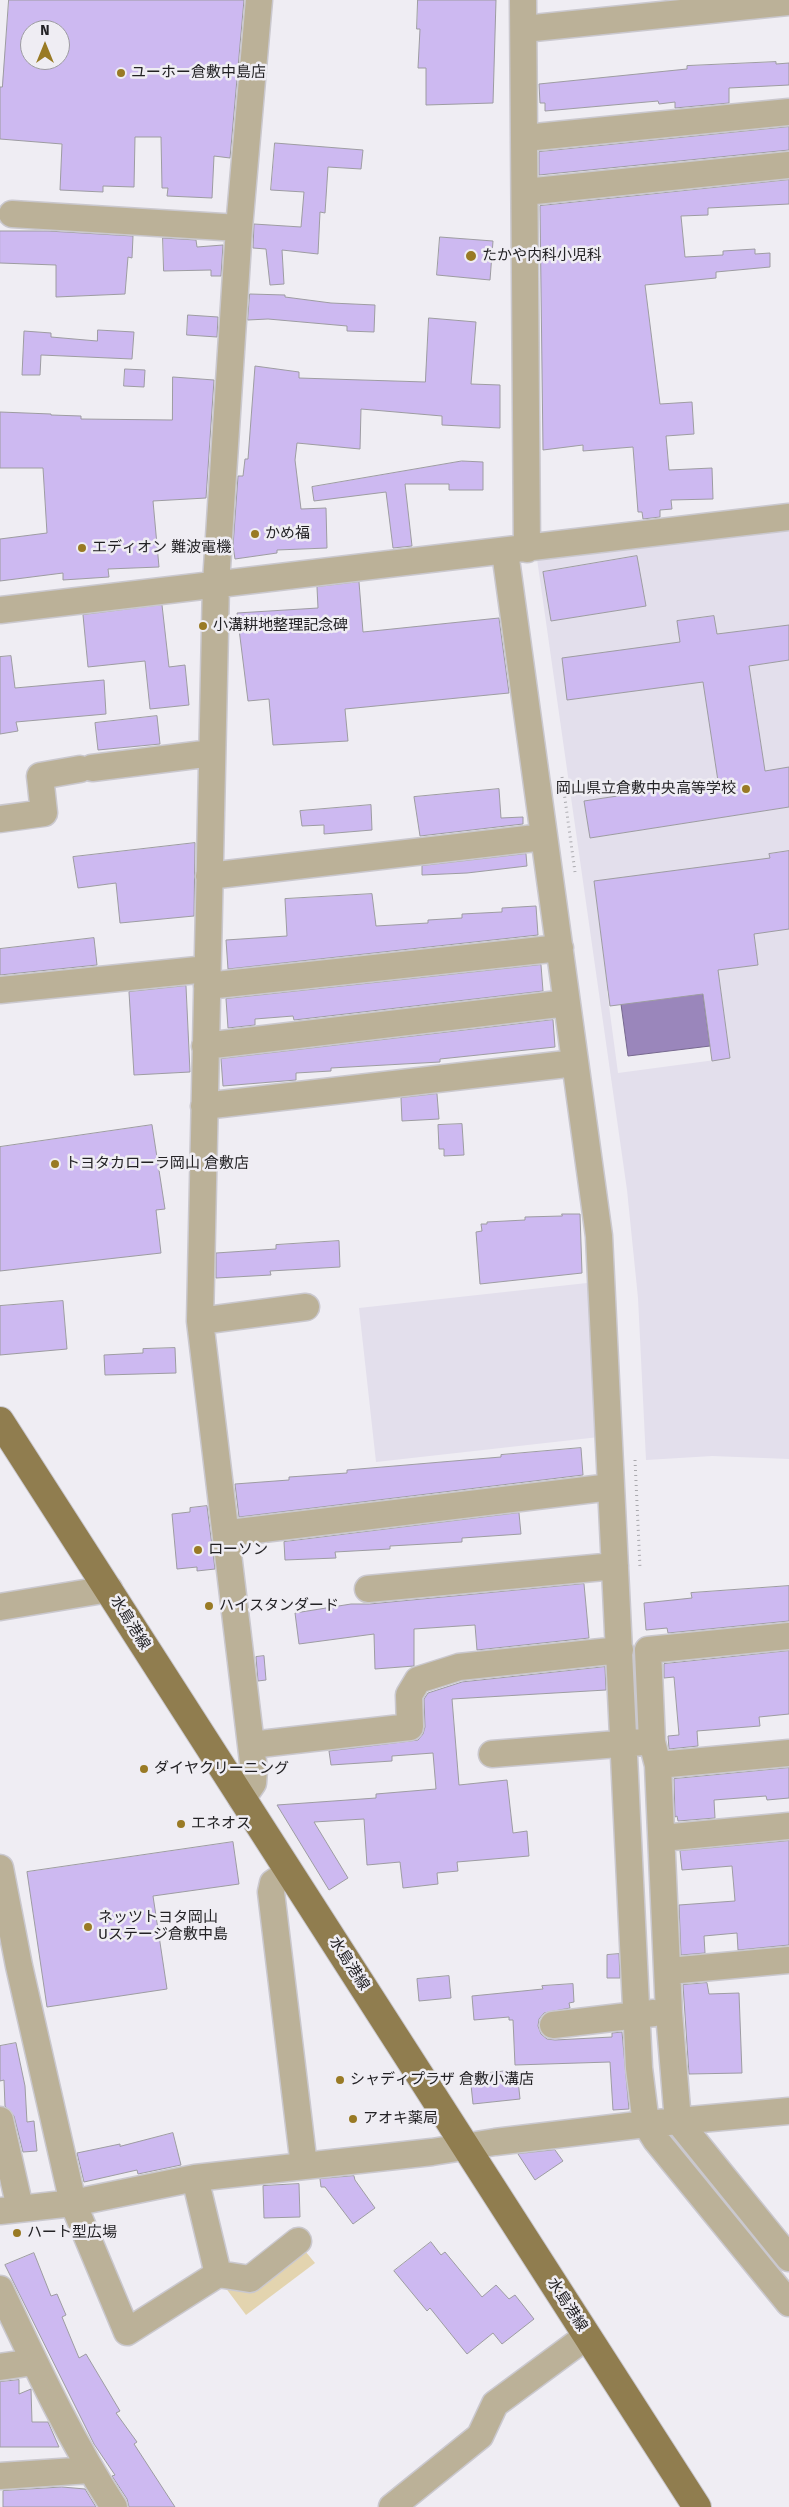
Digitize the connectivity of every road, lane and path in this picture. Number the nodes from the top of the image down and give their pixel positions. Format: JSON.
{"nodes":[{"id":1,"x":258,"y":0,"type":"edge"},
{"id":2,"x":524,"y":0,"type":"edge"},
{"id":3,"x":789,"y":2,"type":"edge"},
{"id":4,"x":524,"y":29,"type":"junction"},
{"id":5,"x":789,"y":112,"type":"edge"},
{"id":6,"x":524,"y":138,"type":"junction"},
{"id":7,"x":789,"y":165,"type":"edge"},
{"id":8,"x":525,"y":192,"type":"junction"},
{"id":9,"x":12,"y":214,"type":"dead end"},
{"id":10,"x":239,"y":228,"type":"junction"},
{"id":11,"x":789,"y":517,"type":"edge"},
{"id":12,"x":517,"y":550,"type":"junction"},
{"id":13,"x":216,"y":583,"type":"junction"},
{"id":14,"x":0,"y":610,"type":"edge"},
{"id":15,"x":212,"y":753,"type":"junction"},
{"id":16,"x":0,"y":819,"type":"edge"},
{"id":17,"x":544,"y":837,"type":"junction"},
{"id":18,"x":209,"y":876,"type":"junction"},
{"id":19,"x":560,"y":948,"type":"junction"},
{"id":20,"x":207,"y":977,"type":"junction"},
{"id":21,"x":0,"y":990,"type":"edge"},
{"id":22,"x":568,"y":1004,"type":"junction"},
{"id":23,"x":205,"y":1046,"type":"junction"},
{"id":24,"x":576,"y":1063,"type":"junction"},
{"id":25,"x":204,"y":1106,"type":"junction"},
{"id":26,"x":306,"y":1307,"type":"dead end"},
{"id":27,"x":200,"y":1321,"type":"junction"},
{"id":28,"x":0,"y":1421,"type":"edge"},
{"id":29,"x":612,"y":1487,"type":"junction"},
{"id":30,"x":238,"y":1532,"type":"dead end"},
{"id":31,"x":616,"y":1566,"type":"junction"},
{"id":32,"x":108,"y":1589,"type":"junction"},
{"id":33,"x":368,"y":1589,"type":"dead end"},
{"id":34,"x":0,"y":1607,"type":"edge"},
{"id":35,"x":789,"y":1636,"type":"edge"},
{"id":36,"x":620,"y":1650,"type":"junction"},
{"id":37,"x":252,"y":1745,"type":"junction"},
{"id":38,"x":641,"y":1746,"type":"junction"},
{"id":39,"x":789,"y":1753,"type":"edge"},
{"id":40,"x":492,"y":1754,"type":"dead end"},
{"id":41,"x":242,"y":1799,"type":"junction"},
{"id":42,"x":789,"y":1826,"type":"edge"},
{"id":43,"x":662,"y":1838,"type":"junction"},
{"id":44,"x":0,"y":1868,"type":"edge"},
{"id":45,"x":289,"y":1872,"type":"junction"},
{"id":46,"x":789,"y":1960,"type":"edge"},
{"id":47,"x":669,"y":1971,"type":"junction"},
{"id":48,"x":650,"y":2013,"type":"junction"},
{"id":49,"x":553,"y":2025,"type":"dead end"},
{"id":50,"x":789,"y":2111,"type":"edge"},
{"id":51,"x":0,"y":2120,"type":"edge"},
{"id":52,"x":678,"y":2121,"type":"junction"},
{"id":53,"x":646,"y":2124,"type":"junction"},
{"id":54,"x":3,"y":2146,"type":"edge"},
{"id":55,"x":466,"y":2146,"type":"junction"},
{"id":56,"x":304,"y":2166,"type":"junction"},
{"id":57,"x":195,"y":2178,"type":"junction"},
{"id":58,"x":73,"y":2203,"type":"junction"},
{"id":59,"x":10,"y":2209,"type":"edge"},
{"id":60,"x":298,"y":2241,"type":"dead end"},
{"id":61,"x":789,"y":2258,"type":"edge"},
{"id":62,"x":218,"y":2274,"type":"junction"},
{"id":63,"x":0,"y":2289,"type":"edge"},
{"id":64,"x":789,"y":2302,"type":"edge"},
{"id":65,"x":587,"y":2336,"type":"junction"},
{"id":66,"x":34,"y":2362,"type":"junction"},
{"id":67,"x":0,"y":2368,"type":"edge"},
{"id":68,"x":90,"y":2470,"type":"junction"},
{"id":69,"x":0,"y":2476,"type":"edge"},
{"id":70,"x":114,"y":2507,"type":"edge"},
{"id":71,"x":392,"y":2507,"type":"edge"},
{"id":72,"x":697,"y":2507,"type":"edge"}],
"edges":[{"from":1,"to":10,"type":"street"},
{"from":2,"to":4,"type":"street"},
{"from":3,"to":4,"type":"street"},
{"from":4,"to":6,"type":"street"},
{"from":5,"to":6,"type":"street"},
{"from":6,"to":8,"type":"street"},
{"from":7,"to":8,"type":"street"},
{"from":8,"to":12,"type":"street"},
{"from":9,"to":10,"type":"street"},
{"from":10,"to":13,"type":"street"},
{"from":11,"to":12,"type":"street"},
{"from":12,"to":13,"type":"street"},
{"from":12,"to":17,"type":"street"},
{"from":13,"to":14,"type":"street"},
{"from":13,"to":15,"type":"street"},
{"from":15,"to":16,"type":"street"},
{"from":15,"to":18,"type":"street"},
{"from":17,"to":18,"type":"street"},
{"from":17,"to":19,"type":"street"},
{"from":18,"to":20,"type":"street"},
{"from":19,"to":20,"type":"street"},
{"from":19,"to":22,"type":"street"},
{"from":20,"to":21,"type":"street"},
{"from":20,"to":23,"type":"street"},
{"from":22,"to":23,"type":"street"},
{"from":22,"to":24,"type":"street"},
{"from":23,"to":25,"type":"street"},
{"from":24,"to":25,"type":"street"},
{"from":24,"to":29,"type":"street"},
{"from":25,"to":27,"type":"street"},
{"from":26,"to":27,"type":"street"},
{"from":27,"to":37,"type":"street"},
{"from":28,"to":32,"type":"main road","name":"水島港線"},
{"from":29,"to":30,"type":"street"},
{"from":29,"to":31,"type":"street"},
{"from":31,"to":33,"type":"street"},
{"from":31,"to":36,"type":"street"},
{"from":32,"to":34,"type":"street"},
{"from":32,"to":41,"type":"main road","name":"水島港線"},
{"from":35,"to":38,"type":"street"},
{"from":36,"to":37,"type":"street"},
{"from":36,"to":38,"type":"street"},
{"from":37,"to":41,"type":"street"},
{"from":38,"to":39,"type":"street"},
{"from":38,"to":40,"type":"street"},
{"from":38,"to":43,"type":"street"},
{"from":38,"to":48,"type":"street"},
{"from":41,"to":45,"type":"main road","name":"水島港線"},
{"from":42,"to":43,"type":"street"},
{"from":43,"to":47,"type":"street"},
{"from":44,"to":58,"type":"street"},
{"from":45,"to":55,"type":"main road","name":"水島港線"},
{"from":45,"to":56,"type":"street"},
{"from":46,"to":47,"type":"street"},
{"from":47,"to":48,"type":"street"},
{"from":48,"to":49,"type":"street"},
{"from":48,"to":52,"type":"street"},
{"from":48,"to":53,"type":"street"},
{"from":50,"to":52,"type":"street"},
{"from":51,"to":54,"type":"street"},
{"from":52,"to":53,"type":"street"},
{"from":52,"to":61,"type":"street"},
{"from":53,"to":55,"type":"street"},
{"from":53,"to":64,"type":"street"},
{"from":54,"to":59,"type":"street"},
{"from":55,"to":56,"type":"street"},
{"from":55,"to":65,"type":"main road","name":"水島港線"},
{"from":56,"to":57,"type":"street"},
{"from":57,"to":58,"type":"street"},
{"from":57,"to":62,"type":"street"},
{"from":58,"to":59,"type":"street"},
{"from":58,"to":62,"type":"street"},
{"from":60,"to":62,"type":"street"},
{"from":63,"to":66,"type":"street"},
{"from":65,"to":71,"type":"street"},
{"from":65,"to":72,"type":"main road","name":"水島港線"},
{"from":66,"to":67,"type":"street"},
{"from":66,"to":68,"type":"street"},
{"from":68,"to":69,"type":"street"},
{"from":68,"to":70,"type":"street"}]}
